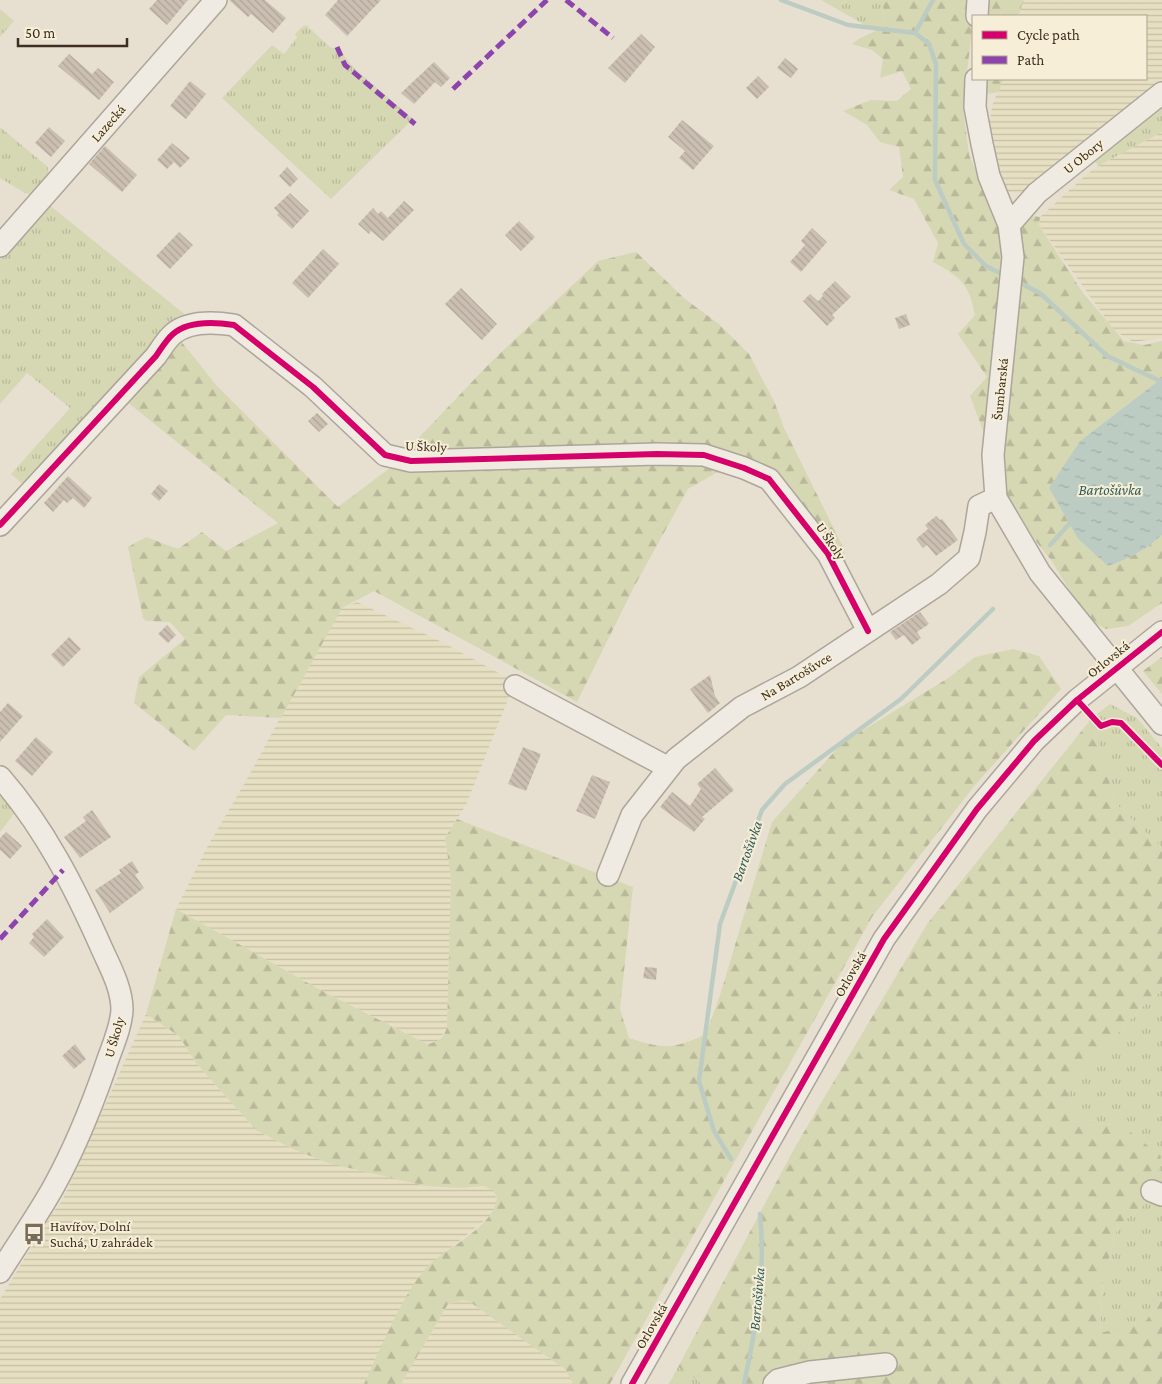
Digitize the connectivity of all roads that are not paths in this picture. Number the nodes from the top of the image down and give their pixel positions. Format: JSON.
{"nodes":[{"id":1,"x":216,"y":0,"type":"edge"},
{"id":2,"x":978,"y":0,"type":"edge"},
{"id":3,"x":977,"y":15,"type":"edge"},
{"id":4,"x":976,"y":80,"type":"edge"},
{"id":5,"x":1162,"y":93,"type":"edge"},
{"id":6,"x":1009,"y":225,"type":"junction"},
{"id":7,"x":0,"y":246,"type":"edge"},
{"id":8,"x":996,"y":498,"type":"junction"},
{"id":9,"x":0,"y":525,"type":"edge"},
{"id":10,"x":868,"y":631,"type":"junction"},
{"id":11,"x":1162,"y":632,"type":"edge"},
{"id":12,"x":1116,"y":667,"type":"junction"},
{"id":13,"x":515,"y":686,"type":"dead end"},
{"id":14,"x":1162,"y":724,"type":"edge"},
{"id":15,"x":669,"y":768,"type":"junction"},
{"id":16,"x":0,"y":777,"type":"edge"},
{"id":17,"x":608,"y":875,"type":"dead end"},
{"id":18,"x":0,"y":1272,"type":"edge"},
{"id":19,"x":886,"y":1364,"type":"dead end"},
{"id":20,"x":632,"y":1384,"type":"edge"},
{"id":21,"x":774,"y":1384,"type":"edge"}],
"edges":[{"from":1,"to":7,"type":"street","name":"Lazecká"},
{"from":2,"to":3,"type":"street"},
{"from":4,"to":6,"type":"street","name":"Šumbarská"},
{"from":5,"to":6,"type":"street","name":"U Obory"},
{"from":6,"to":8,"type":"street","name":"Šumbarská"},
{"from":8,"to":10,"type":"street","name":"Na Bartošůvce"},
{"from":8,"to":12,"type":"street","name":"Šumbarská"},
{"from":9,"to":10,"type":"street","name":"U Školy"},
{"from":10,"to":15,"type":"street","name":"Na Bartošůvce"},
{"from":11,"to":12,"type":"street","name":"Orlovská"},
{"from":12,"to":14,"type":"street","name":"Šumbarská"},
{"from":12,"to":20,"type":"street","name":"Orlovská"},
{"from":13,"to":15,"type":"street"},
{"from":15,"to":17,"type":"street","name":"Na Bartošůvce"},
{"from":16,"to":18,"type":"street","name":"U Školy"},
{"from":19,"to":21,"type":"street"}]}
